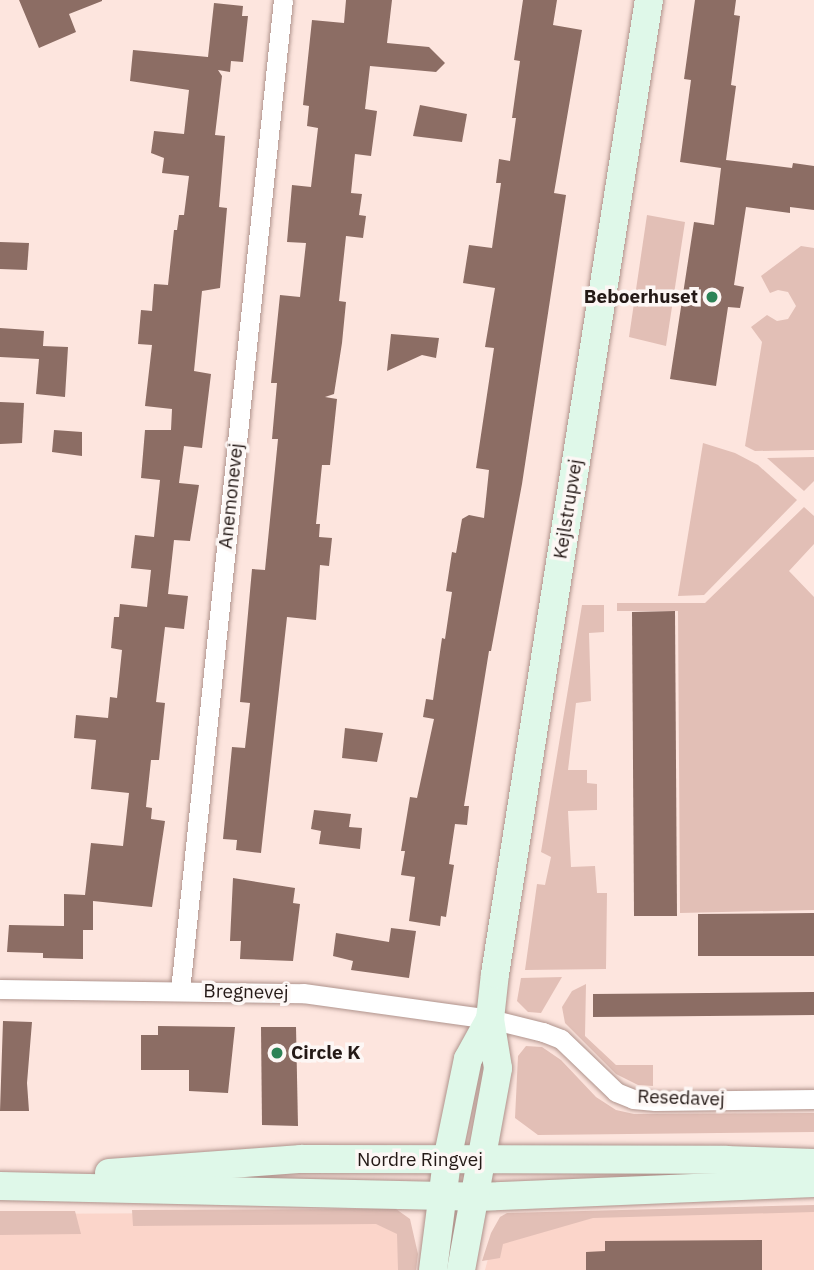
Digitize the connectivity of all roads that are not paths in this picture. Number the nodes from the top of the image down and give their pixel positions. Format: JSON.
{"nodes":[{"id":1,"x":284,"y":0,"type":"edge"},
{"id":2,"x":649,"y":0,"type":"edge"},
{"id":3,"x":0,"y":989,"type":"edge"},
{"id":4,"x":180,"y":991,"type":"junction"},
{"id":5,"x":490,"y":1019,"type":"junction"},
{"id":6,"x":814,"y":1099,"type":"edge"},
{"id":7,"x":447,"y":1160,"type":"junction"},
{"id":8,"x":482,"y":1160,"type":"junction"},
{"id":9,"x":814,"y":1163,"type":"edge"},
{"id":10,"x":814,"y":1183,"type":"edge"},
{"id":11,"x":13,"y":1186,"type":"edge"},
{"id":12,"x":442,"y":1197,"type":"junction"},
{"id":13,"x":477,"y":1197,"type":"junction"},
{"id":14,"x":433,"y":1270,"type":"edge"},
{"id":15,"x":461,"y":1270,"type":"edge"}],
"edges":[{"from":1,"to":4,"type":"street","name":"Anemonevej"},
{"from":2,"to":5,"type":"main road","name":"Kejlstrupvej"},
{"from":3,"to":4,"type":"street","name":"Bregnevej"},
{"from":4,"to":5,"type":"street","name":"Bregnevej"},
{"from":5,"to":6,"type":"street","name":"Resedavej"},
{"from":5,"to":7,"type":"main road","name":"Kejlstrupvej"},
{"from":5,"to":8,"type":"main road","name":"Kejlstrupvej"},
{"from":7,"to":8,"type":"main road","name":"Nordre Ringvej"},
{"from":7,"to":11,"type":"main road","name":"Nordre Ringvej"},
{"from":7,"to":12,"type":"main road","name":"Kejlstrupvej"},
{"from":8,"to":9,"type":"main road","name":"Nordre Ringvej"},
{"from":8,"to":13,"type":"main road","name":"Kejlstrupvej"},
{"from":10,"to":13,"type":"main road","name":"Nordre Ringvej"},
{"from":11,"to":12,"type":"main road","name":"Nordre Ringvej"},
{"from":12,"to":13,"type":"main road","name":"Nordre Ringvej"},
{"from":12,"to":14,"type":"main road","name":"Kejlstrupvej"},
{"from":13,"to":15,"type":"main road","name":"Kejlstrupvej"}]}
